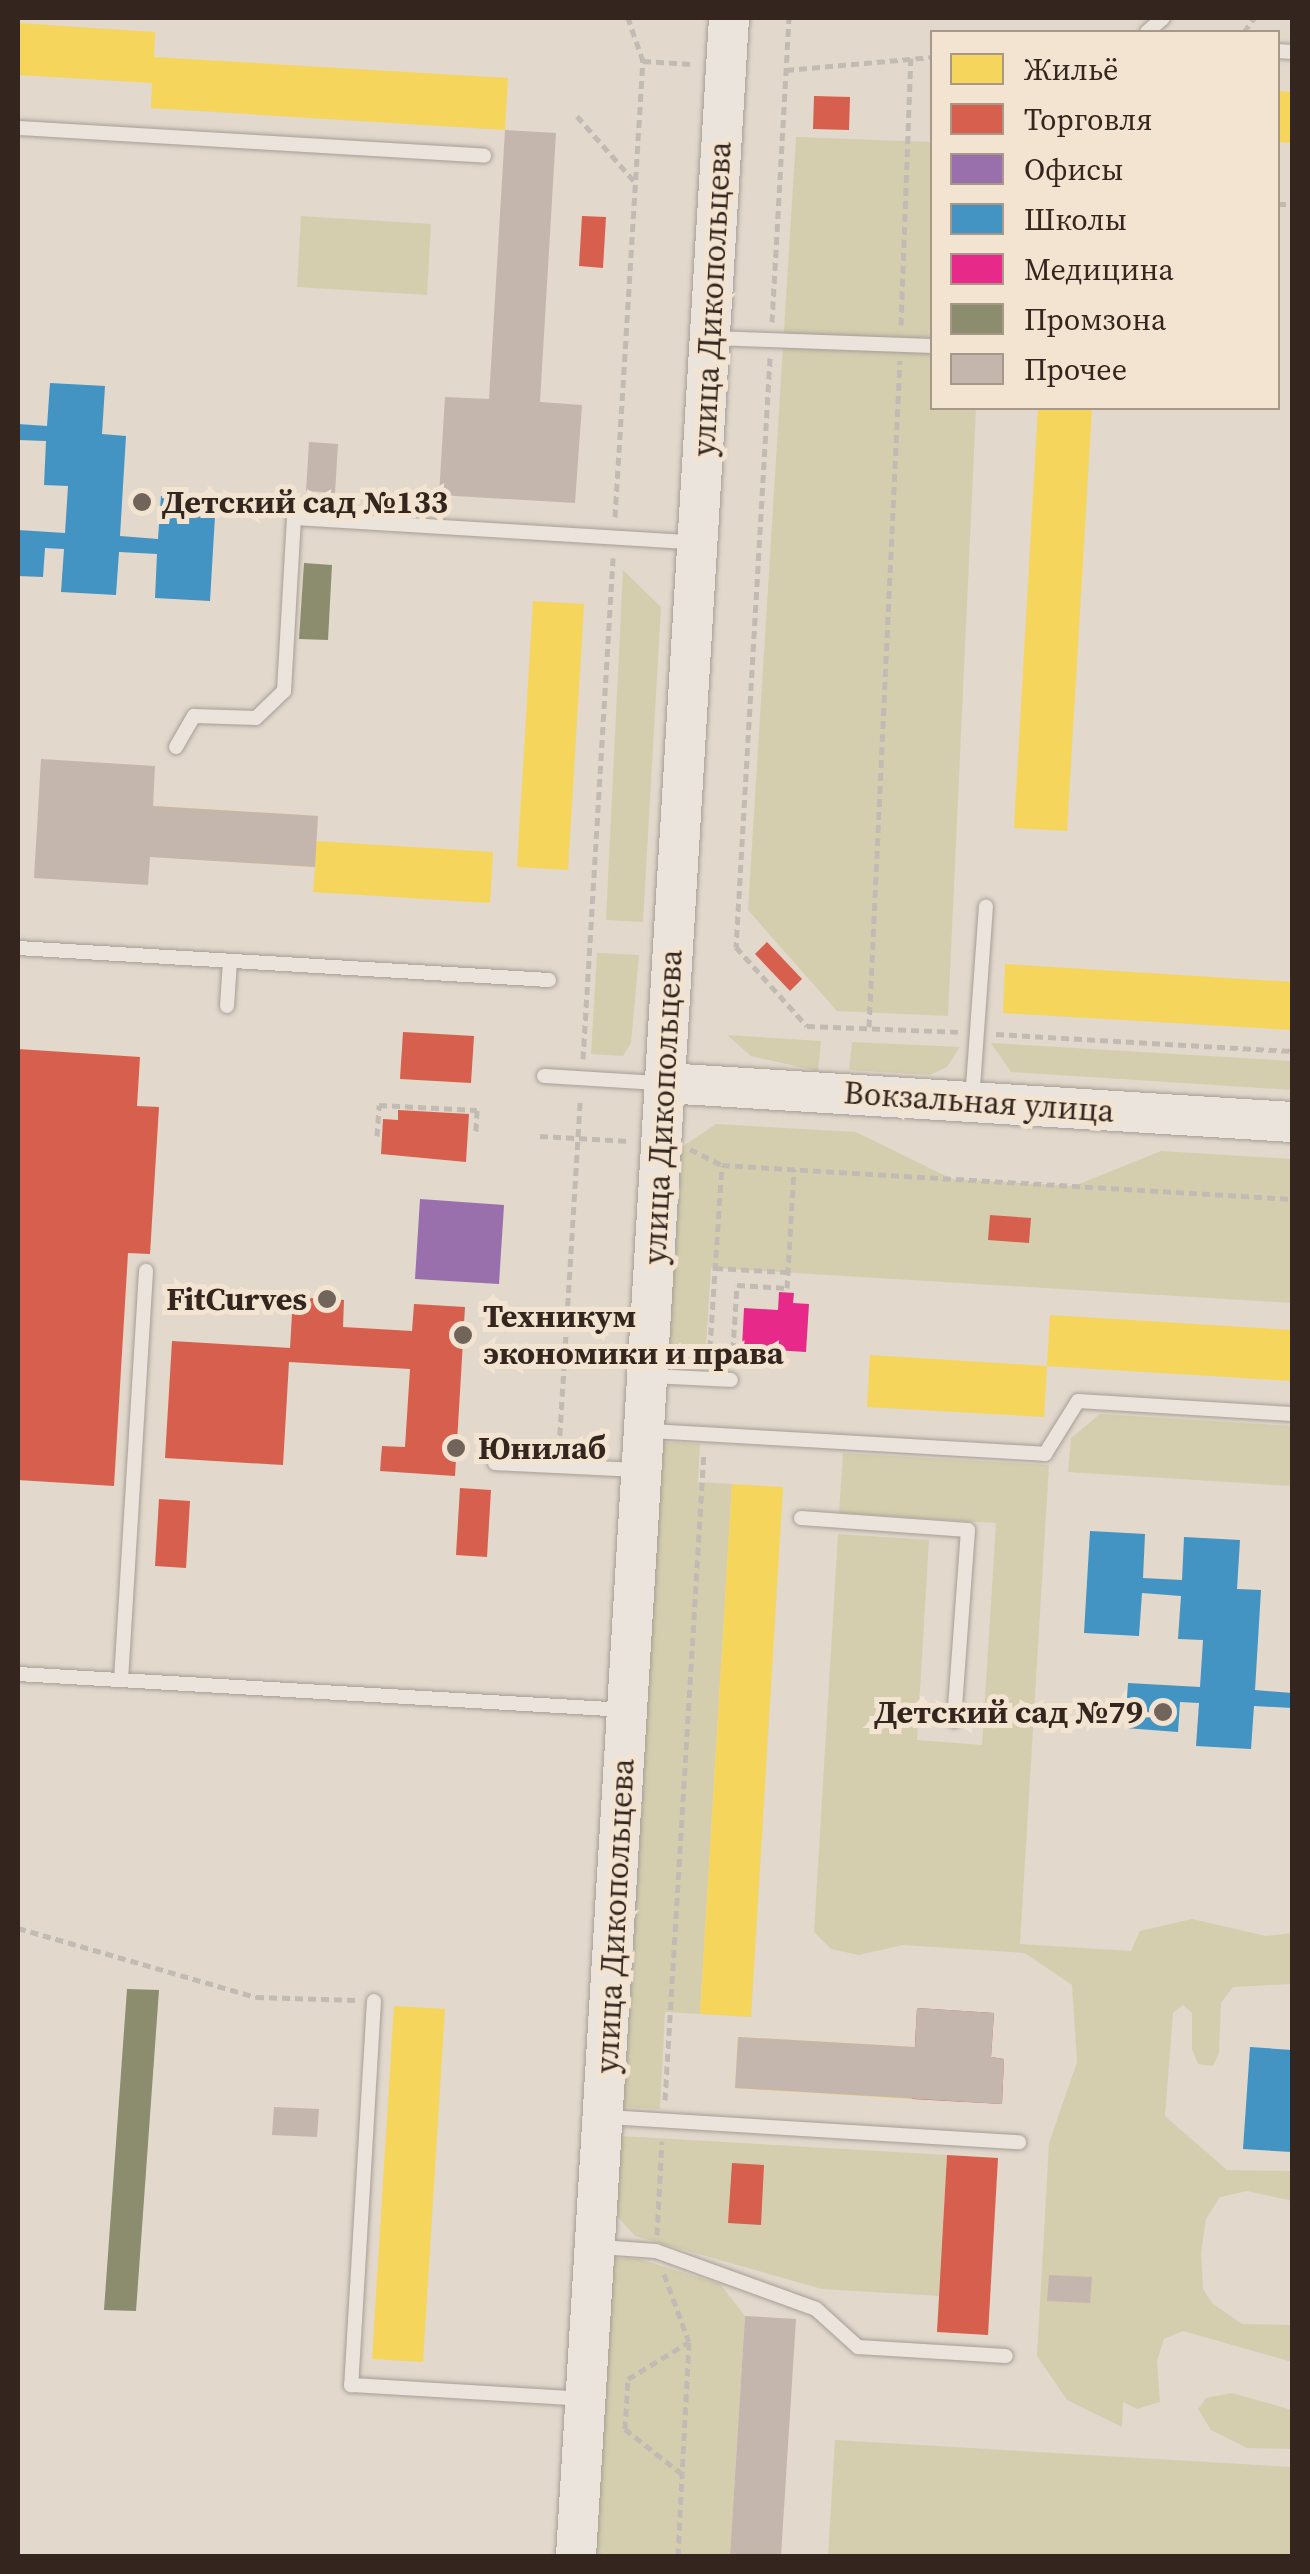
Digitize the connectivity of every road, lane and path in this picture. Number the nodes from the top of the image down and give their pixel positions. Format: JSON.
{"nodes":[{"id":1,"x":628,"y":18,"type":"edge"},
{"id":2,"x":729,"y":18,"type":"edge"},
{"id":3,"x":789,"y":18,"type":"edge"},
{"id":4,"x":930,"y":57,"type":"edge"},
{"id":5,"x":911,"y":58,"type":"junction"},
{"id":6,"x":643,"y":61,"type":"junction"},
{"id":7,"x":692,"y":64,"type":"dead end"},
{"id":8,"x":786,"y":70,"type":"junction"},
{"id":9,"x":578,"y":116,"type":"dead end"},
{"id":10,"x":18,"y":128,"type":"edge"},
{"id":11,"x":484,"y":156,"type":"dead end"},
{"id":12,"x":636,"y":183,"type":"junction"},
{"id":13,"x":710,"y":338,"type":"junction"},
{"id":14,"x":770,"y":341,"type":"junction"},
{"id":15,"x":930,"y":346,"type":"edge"},
{"id":16,"x":900,"y":347,"type":"junction"},
{"id":17,"x":614,"y":537,"type":"junction"},
{"id":18,"x":698,"y":542,"type":"junction"},
{"id":19,"x":176,"y":747,"type":"dead end"},
{"id":20,"x":986,"y":907,"type":"dead end"},
{"id":21,"x":18,"y":948,"type":"edge"},
{"id":22,"x":230,"y":960,"type":"junction"},
{"id":23,"x":549,"y":980,"type":"dead end"},
{"id":24,"x":228,"y":1006,"type":"dead end"},
{"id":25,"x":869,"y":1028,"type":"junction"},
{"id":26,"x":976,"y":1033,"type":"junction"},
{"id":27,"x":1292,"y":1051,"type":"edge"},
{"id":28,"x":583,"y":1059,"type":"dead end"},
{"id":29,"x":544,"y":1076,"type":"dead end"},
{"id":30,"x":665,"y":1083,"type":"junction"},
{"id":31,"x":580,"y":1101,"type":"dead end"},
{"id":32,"x":972,"y":1102,"type":"junction"},
{"id":33,"x":1292,"y":1122,"type":"edge"},
{"id":34,"x":476,"y":1132,"type":"dead end"},
{"id":35,"x":377,"y":1136,"type":"dead end"},
{"id":36,"x":540,"y":1136,"type":"dead end"},
{"id":37,"x":578,"y":1138,"type":"junction"},
{"id":38,"x":633,"y":1141,"type":"dead end"},
{"id":39,"x":682,"y":1144,"type":"dead end"},
{"id":40,"x":722,"y":1165,"type":"junction"},
{"id":41,"x":794,"y":1169,"type":"junction"},
{"id":42,"x":1292,"y":1200,"type":"edge"},
{"id":43,"x":715,"y":1268,"type":"junction"},
{"id":44,"x":146,"y":1272,"type":"dead end"},
{"id":45,"x":788,"y":1272,"type":"junction"},
{"id":46,"x":647,"y":1376,"type":"junction"},
{"id":47,"x":708,"y":1379,"type":"junction"},
{"id":48,"x":731,"y":1380,"type":"joint"},
{"id":49,"x":1292,"y":1414,"type":"edge"},
{"id":50,"x":644,"y":1430,"type":"junction"},
{"id":51,"x":705,"y":1434,"type":"junction"},
{"id":52,"x":495,"y":1463,"type":"dead end"},
{"id":53,"x":558,"y":1465,"type":"junction"},
{"id":54,"x":642,"y":1470,"type":"junction"},
{"id":55,"x":801,"y":1518,"type":"dead end"},
{"id":56,"x":18,"y":1674,"type":"edge"},
{"id":57,"x":121,"y":1680,"type":"junction"},
{"id":58,"x":627,"y":1710,"type":"junction"},
{"id":59,"x":954,"y":1720,"type":"dead end"},
{"id":60,"x":18,"y":1928,"type":"edge"},
{"id":61,"x":374,"y":2001,"type":"joint"},
{"id":62,"x":602,"y":2117,"type":"junction"},
{"id":63,"x":664,"y":2121,"type":"junction"},
{"id":64,"x":1019,"y":2142,"type":"dead end"},
{"id":65,"x":594,"y":2247,"type":"junction"},
{"id":66,"x":656,"y":2251,"type":"junction"},
{"id":67,"x":689,"y":2342,"type":"junction"},
{"id":68,"x":1006,"y":2356,"type":"dead end"},
{"id":69,"x":585,"y":2399,"type":"junction"},
{"id":70,"x":682,"y":2474,"type":"junction"},
{"id":71,"x":576,"y":2556,"type":"edge"},
{"id":72,"x":678,"y":2556,"type":"edge"}],
"edges":[{"from":1,"to":6,"type":"path"},
{"from":2,"to":13,"type":"main road","name":"улица Дикопольцева"},
{"from":3,"to":8,"type":"path"},
{"from":4,"to":5,"type":"path"},
{"from":5,"to":8,"type":"path"},
{"from":5,"to":16,"type":"path"},
{"from":6,"to":7,"type":"path"},
{"from":6,"to":12,"type":"path"},
{"from":8,"to":14,"type":"path"},
{"from":9,"to":12,"type":"path"},
{"from":10,"to":11,"type":"lane"},
{"from":12,"to":17,"type":"path"},
{"from":13,"to":14,"type":"lane"},
{"from":13,"to":18,"type":"main road","name":"улица Дикопольцева"},
{"from":14,"to":16,"type":"lane"},
{"from":14,"to":25,"type":"path"},
{"from":15,"to":16,"type":"lane"},
{"from":16,"to":25,"type":"path"},
{"from":17,"to":18,"type":"lane"},
{"from":17,"to":19,"type":"lane"},
{"from":17,"to":28,"type":"path"},
{"from":18,"to":30,"type":"main road","name":"улица Дикопольцева"},
{"from":20,"to":26,"type":"lane"},
{"from":21,"to":22,"type":"lane"},
{"from":22,"to":23,"type":"lane"},
{"from":22,"to":24,"type":"lane"},
{"from":25,"to":26,"type":"path"},
{"from":26,"to":27,"type":"path"},
{"from":26,"to":32,"type":"lane"},
{"from":29,"to":30,"type":"lane"},
{"from":30,"to":32,"type":"main road","name":"Вокзальная улица"},
{"from":30,"to":46,"type":"main road","name":"улица Дикопольцева"},
{"from":31,"to":37,"type":"path"},
{"from":32,"to":33,"type":"main road","name":"Вокзальная улица"},
{"from":34,"to":35,"type":"path"},
{"from":36,"to":37,"type":"path"},
{"from":37,"to":38,"type":"path"},
{"from":37,"to":53,"type":"path"},
{"from":39,"to":40,"type":"path"},
{"from":40,"to":41,"type":"path"},
{"from":40,"to":43,"type":"path"},
{"from":41,"to":42,"type":"path"},
{"from":41,"to":45,"type":"path"},
{"from":43,"to":45,"type":"path"},
{"from":43,"to":47,"type":"path"},
{"from":44,"to":57,"type":"lane"},
{"from":45,"to":48,"type":"path"},
{"from":46,"to":47,"type":"lane"},
{"from":46,"to":50,"type":"main road","name":"улица Дикопольцева"},
{"from":47,"to":48,"type":"lane"},
{"from":49,"to":51,"type":"lane"},
{"from":50,"to":51,"type":"lane"},
{"from":50,"to":54,"type":"main road","name":"улица Дикопольцева"},
{"from":51,"to":63,"type":"path"},
{"from":52,"to":53,"type":"lane"},
{"from":53,"to":54,"type":"lane"},
{"from":54,"to":58,"type":"main road","name":"улица Дикопольцева"},
{"from":55,"to":59,"type":"lane"},
{"from":56,"to":57,"type":"lane"},
{"from":57,"to":58,"type":"lane"},
{"from":58,"to":62,"type":"main road","name":"улица Дикопольцева"},
{"from":60,"to":61,"type":"path"},
{"from":61,"to":69,"type":"lane"},
{"from":62,"to":63,"type":"lane"},
{"from":62,"to":65,"type":"main road","name":"улица Дикопольцева"},
{"from":63,"to":64,"type":"lane"},
{"from":63,"to":66,"type":"path"},
{"from":65,"to":66,"type":"lane"},
{"from":65,"to":69,"type":"main road","name":"улица Дикопольцева"},
{"from":66,"to":67,"type":"path"},
{"from":66,"to":68,"type":"lane"},
{"from":67,"to":70,"type":"path"},
{"from":67,"to":70,"type":"path"},
{"from":69,"to":71,"type":"main road","name":"улица Дикопольцева"},
{"from":70,"to":72,"type":"path"}]}
